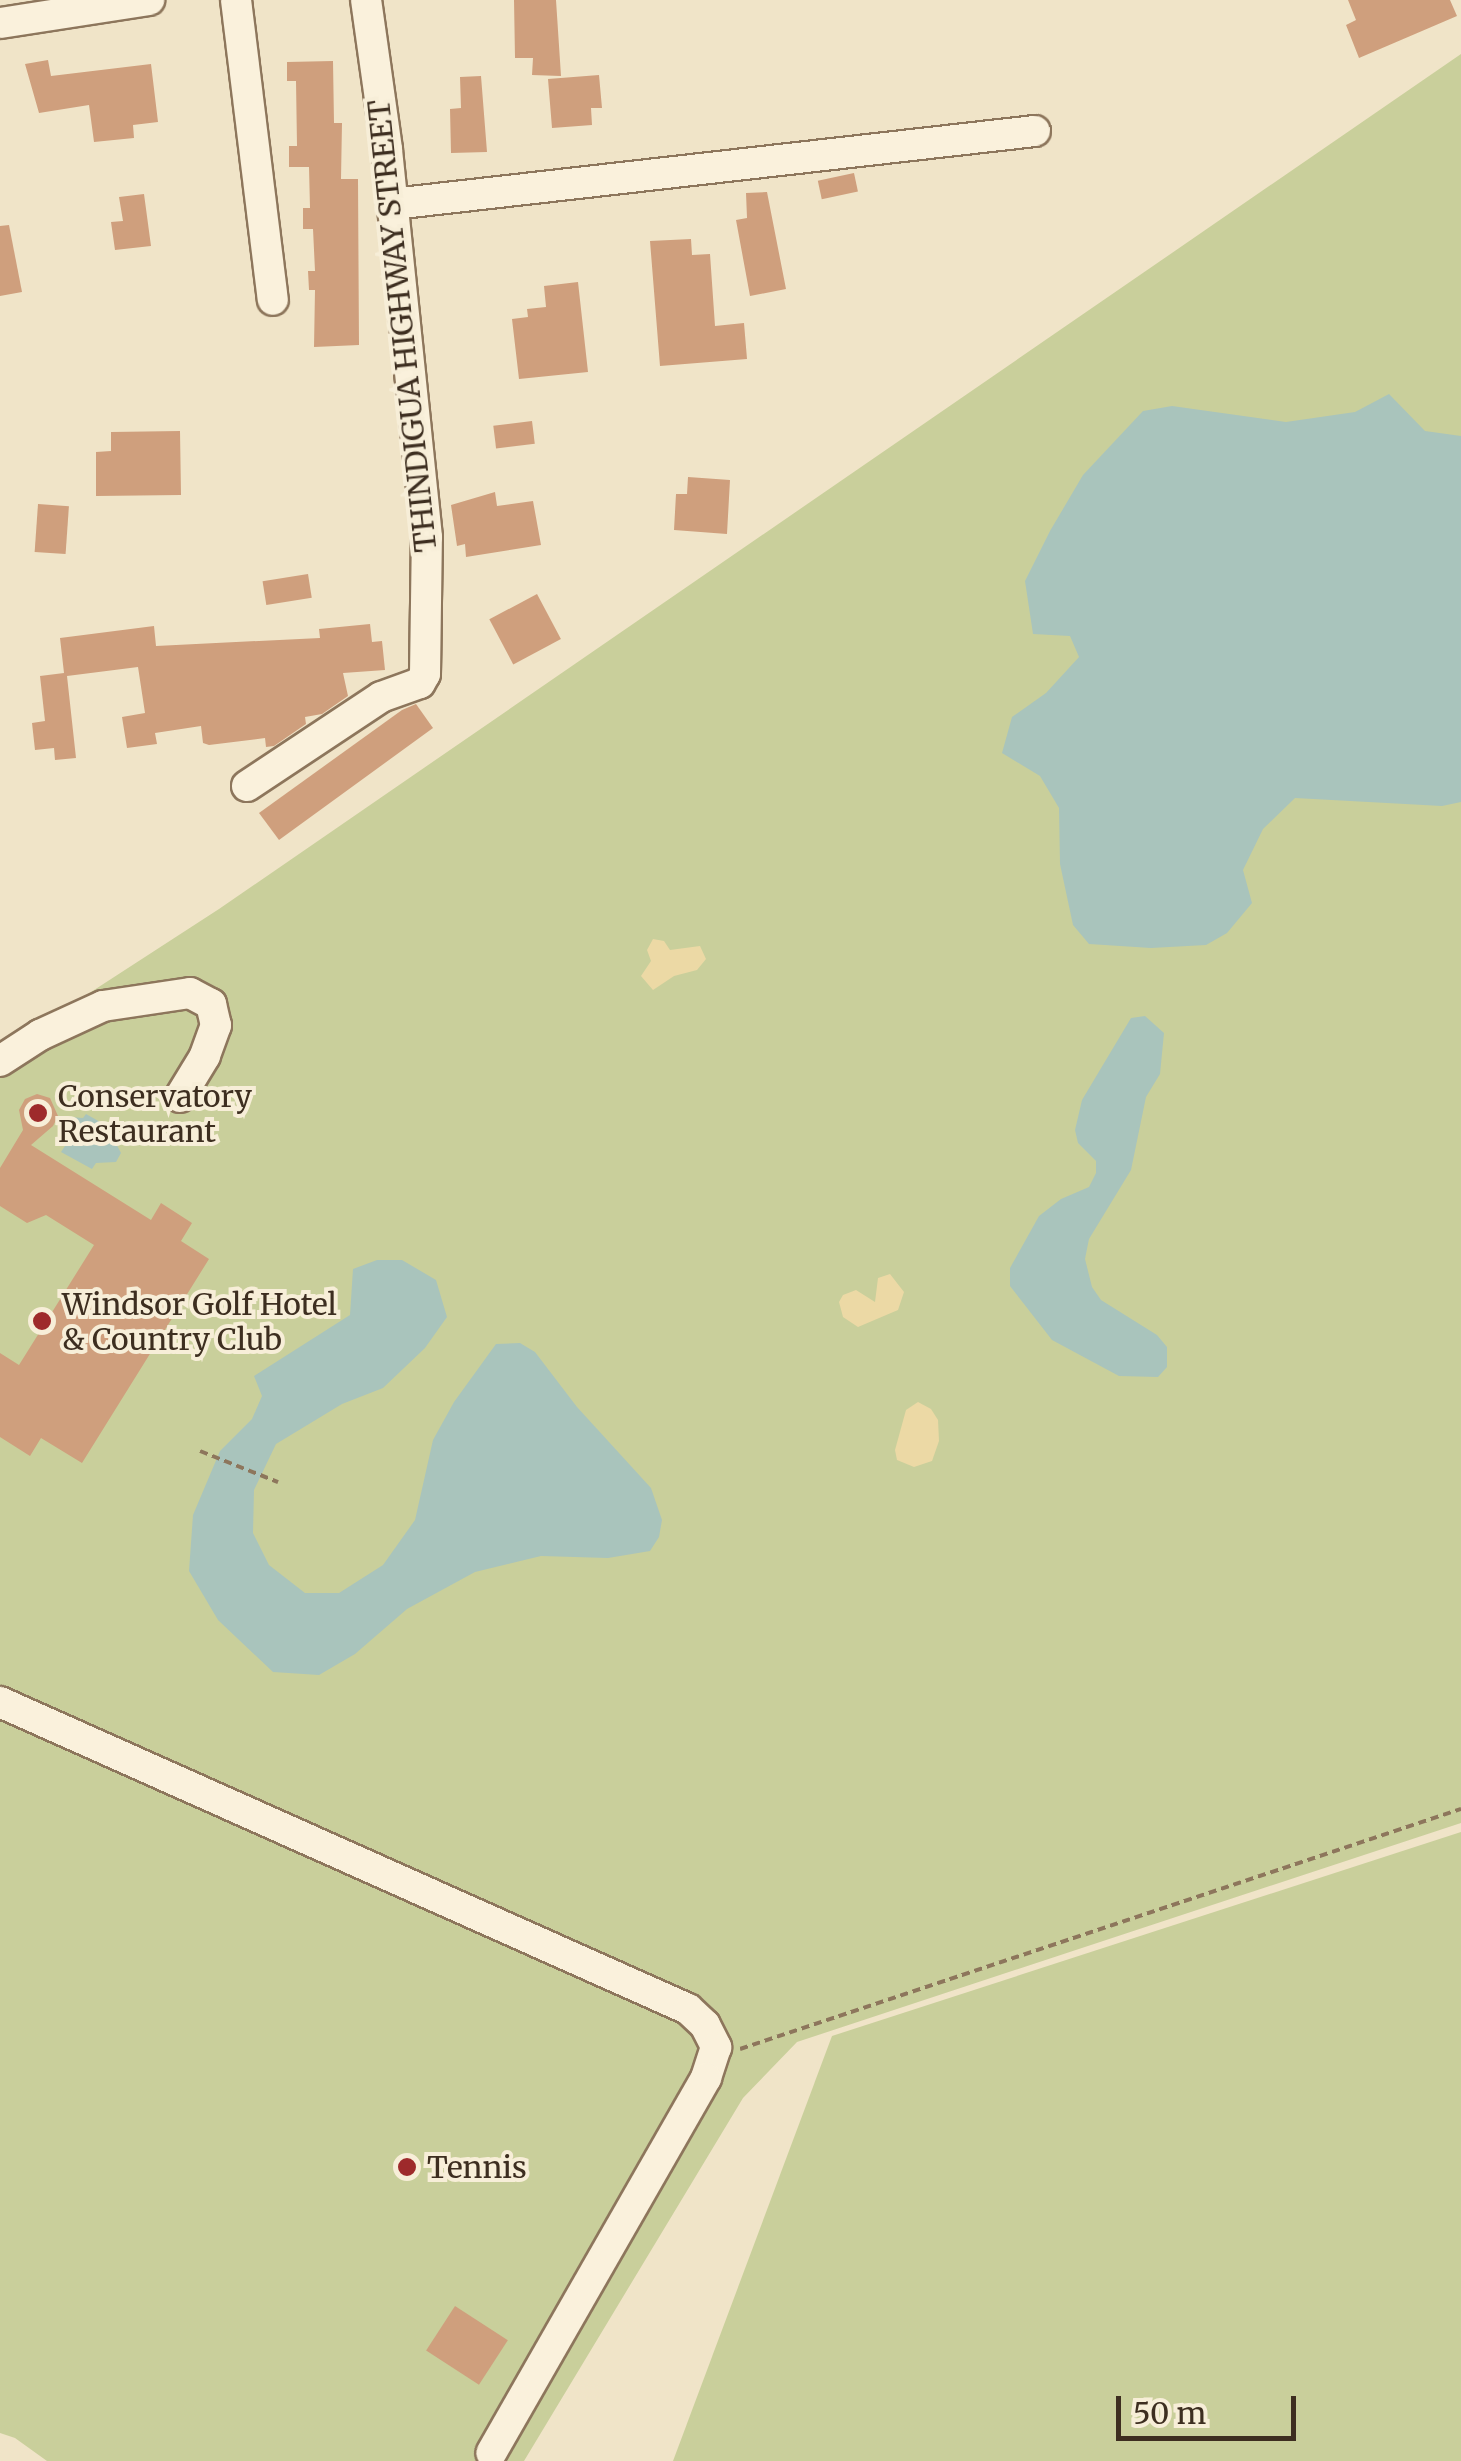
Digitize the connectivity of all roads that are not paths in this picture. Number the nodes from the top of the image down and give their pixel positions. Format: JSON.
{"nodes":[{"id":1,"x":149,"y":0,"type":"edge"},
{"id":2,"x":236,"y":0,"type":"edge"},
{"id":3,"x":366,"y":0,"type":"edge"},
{"id":4,"x":0,"y":23,"type":"edge"},
{"id":5,"x":1034,"y":131,"type":"dead end"},
{"id":6,"x":393,"y":204,"type":"junction"},
{"id":7,"x":273,"y":300,"type":"dead end"},
{"id":8,"x":247,"y":786,"type":"dead end"},
{"id":9,"x":0,"y":1061,"type":"edge"},
{"id":10,"x":180,"y":1097,"type":"dead end"},
{"id":11,"x":0,"y":1702,"type":"edge"},
{"id":12,"x":491,"y":2453,"type":"dead end"}],
"edges":[{"from":1,"to":4,"type":"street"},
{"from":2,"to":7,"type":"street"},
{"from":3,"to":6,"type":"street","name":"THINDIGUA HIGHWAY STREET"},
{"from":5,"to":6,"type":"street"},
{"from":6,"to":8,"type":"street","name":"THINDIGUA HIGHWAY STREET"},
{"from":9,"to":10,"type":"street"},
{"from":11,"to":12,"type":"street"}]}
